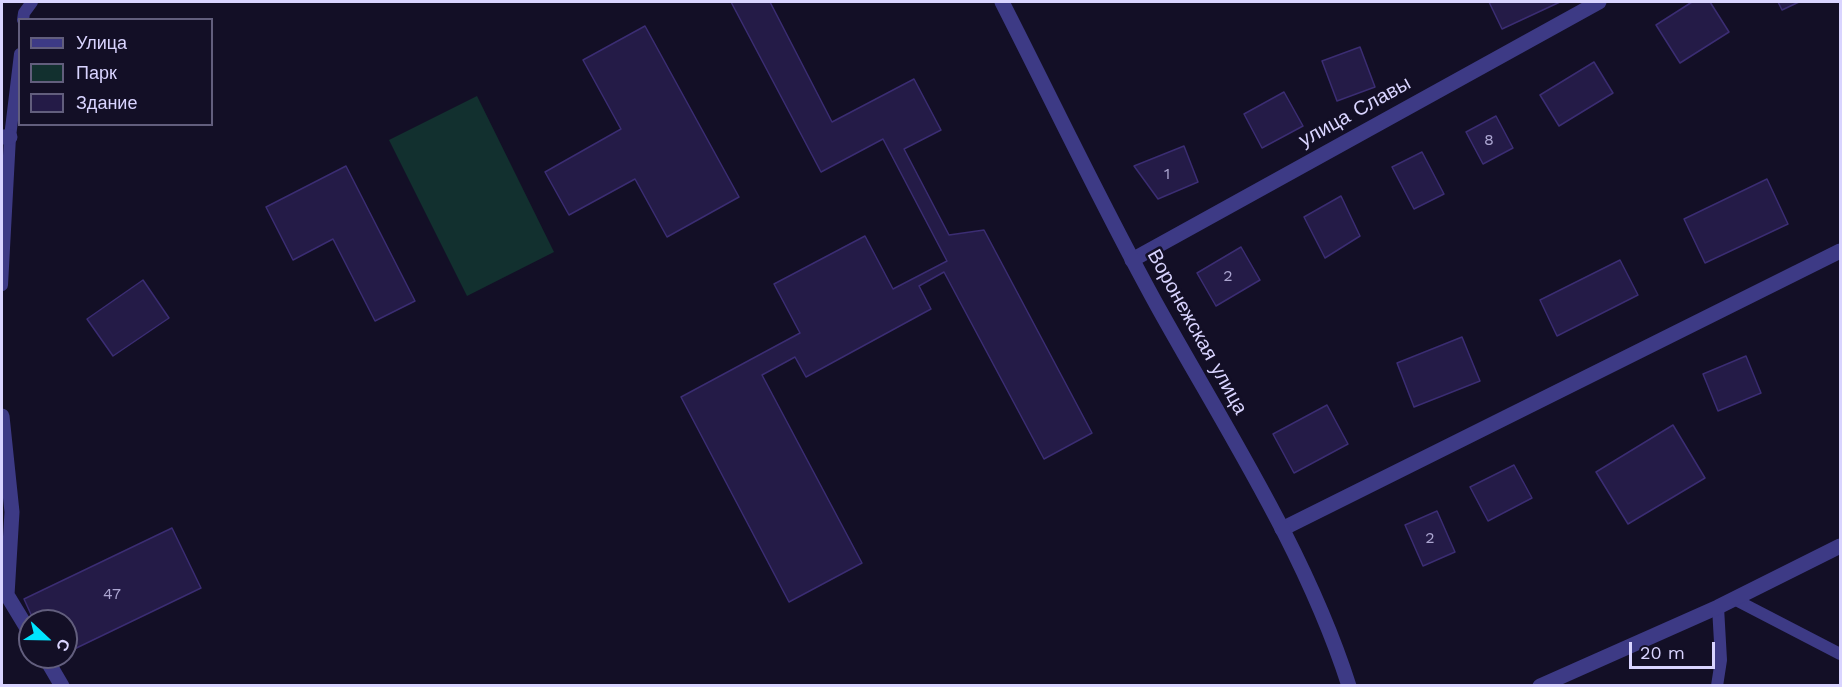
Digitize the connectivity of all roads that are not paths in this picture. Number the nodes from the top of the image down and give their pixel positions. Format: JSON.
{"nodes":[{"id":1,"x":32,"y":2,"type":"edge"},
{"id":2,"x":1002,"y":2,"type":"edge"},
{"id":3,"x":1599,"y":2,"type":"edge"},
{"id":4,"x":23,"y":18,"type":"edge"},
{"id":5,"x":18,"y":66,"type":"edge"},
{"id":6,"x":6,"y":137,"type":"edge"},
{"id":7,"x":1840,"y":251,"type":"edge"},
{"id":8,"x":1132,"y":260,"type":"junction"},
{"id":9,"x":2,"y":285,"type":"edge"},
{"id":10,"x":2,"y":416,"type":"edge"},
{"id":11,"x":1282,"y":529,"type":"junction"},
{"id":12,"x":1840,"y":546,"type":"edge"},
{"id":13,"x":1734,"y":599,"type":"junction"},
{"id":14,"x":1718,"y":607,"type":"junction"},
{"id":15,"x":18,"y":613,"type":"edge"},
{"id":16,"x":1840,"y":654,"type":"edge"},
{"id":17,"x":52,"y":669,"type":"edge"},
{"id":18,"x":62,"y":686,"type":"edge"},
{"id":19,"x":1349,"y":686,"type":"edge"},
{"id":20,"x":1540,"y":686,"type":"edge"},
{"id":21,"x":1717,"y":686,"type":"edge"}],
"edges":[{"from":1,"to":4,"type":"lane"},
{"from":2,"to":8,"type":"street","name":"Воронежская улица"},
{"from":3,"to":8,"type":"street","name":"улица Славы"},
{"from":5,"to":6,"type":"lane"},
{"from":6,"to":9,"type":"lane"},
{"from":7,"to":11,"type":"street"},
{"from":8,"to":11,"type":"street","name":"Воронежская улица"},
{"from":10,"to":15,"type":"street"},
{"from":11,"to":19,"type":"street","name":"Воронежская улица"},
{"from":12,"to":13,"type":"street"},
{"from":13,"to":14,"type":"street"},
{"from":13,"to":16,"type":"lane"},
{"from":14,"to":20,"type":"street"},
{"from":14,"to":21,"type":"lane"},
{"from":17,"to":18,"type":"street"}]}
